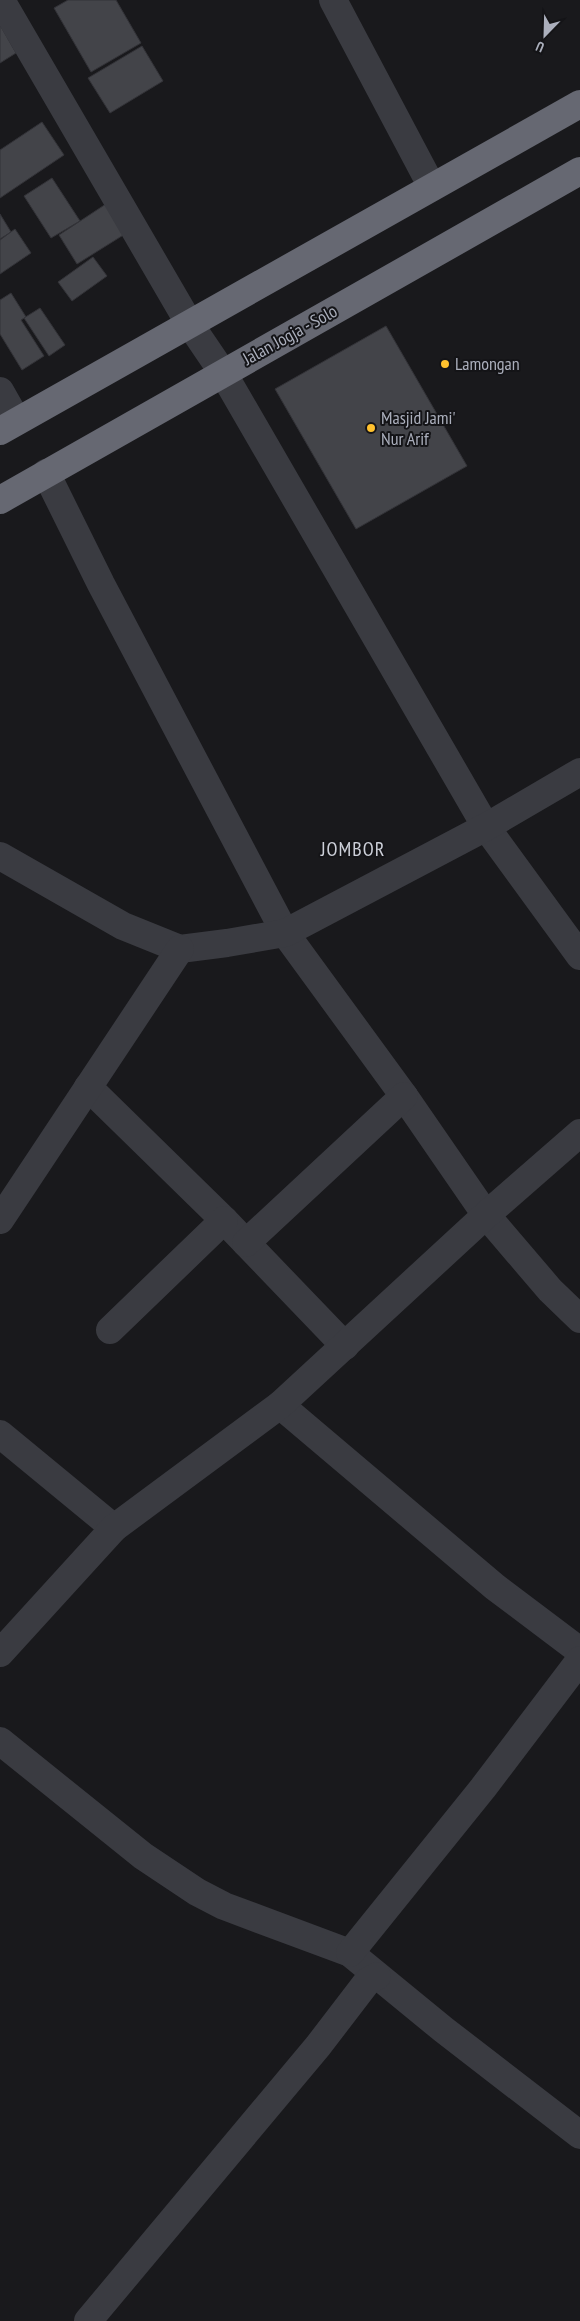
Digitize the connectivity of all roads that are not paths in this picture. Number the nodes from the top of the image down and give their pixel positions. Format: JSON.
{"nodes":[{"id":1,"x":1,"y":0,"type":"edge"},
{"id":2,"x":333,"y":0,"type":"edge"},
{"id":3,"x":580,"y":104,"type":"edge"},
{"id":4,"x":580,"y":171,"type":"edge"},
{"id":5,"x":432,"y":187,"type":"junction"},
{"id":6,"x":188,"y":323,"type":"junction"},
{"id":7,"x":223,"y":372,"type":"junction"},
{"id":8,"x":0,"y":391,"type":"edge"},
{"id":9,"x":9,"y":426,"type":"edge"},
{"id":10,"x":46,"y":473,"type":"junction"},
{"id":11,"x":0,"y":500,"type":"edge"},
{"id":12,"x":580,"y":772,"type":"edge"},
{"id":13,"x":486,"y":827,"type":"junction"},
{"id":14,"x":0,"y":856,"type":"edge"},
{"id":15,"x":285,"y":933,"type":"junction"},
{"id":16,"x":180,"y":948,"type":"junction"},
{"id":17,"x":580,"y":956,"type":"edge"},
{"id":18,"x":88,"y":1087,"type":"junction"},
{"id":19,"x":404,"y":1096,"type":"junction"},
{"id":20,"x":580,"y":1133,"type":"edge"},
{"id":21,"x":486,"y":1215,"type":"junction"},
{"id":22,"x":0,"y":1220,"type":"edge"},
{"id":23,"x":224,"y":1220,"type":"junction"},
{"id":24,"x":246,"y":1243,"type":"junction"},
{"id":25,"x":580,"y":1319,"type":"edge"},
{"id":26,"x":110,"y":1330,"type":"dead end"},
{"id":27,"x":345,"y":1346,"type":"junction"},
{"id":28,"x":280,"y":1405,"type":"junction"},
{"id":29,"x":0,"y":1434,"type":"edge"},
{"id":30,"x":114,"y":1528,"type":"junction"},
{"id":31,"x":580,"y":1651,"type":"edge"},
{"id":32,"x":0,"y":1653,"type":"edge"},
{"id":33,"x":580,"y":1660,"type":"edge"},
{"id":34,"x":0,"y":1741,"type":"edge"},
{"id":35,"x":350,"y":1953,"type":"junction"},
{"id":36,"x":377,"y":1976,"type":"junction"},
{"id":37,"x":578,"y":2128,"type":"edge"},
{"id":38,"x":88,"y":2321,"type":"edge"}],
"edges":[{"from":1,"to":6,"type":"street"},
{"from":2,"to":5,"type":"street"},
{"from":3,"to":5,"type":"highway"},
{"from":4,"to":7,"type":"highway","name":"Jalan Jogja - Solo"},
{"from":5,"to":6,"type":"highway"},
{"from":6,"to":7,"type":"street"},
{"from":6,"to":9,"type":"highway"},
{"from":7,"to":10,"type":"highway","name":"Jalan Jogja - Solo"},
{"from":7,"to":13,"type":"street"},
{"from":8,"to":9,"type":"street"},
{"from":10,"to":11,"type":"highway","name":"Jalan Jogja - Solo"},
{"from":10,"to":15,"type":"street"},
{"from":12,"to":13,"type":"street"},
{"from":13,"to":15,"type":"street"},
{"from":13,"to":17,"type":"street"},
{"from":14,"to":16,"type":"street"},
{"from":15,"to":16,"type":"street"},
{"from":15,"to":19,"type":"street"},
{"from":16,"to":18,"type":"street"},
{"from":18,"to":22,"type":"street"},
{"from":18,"to":23,"type":"street"},
{"from":19,"to":21,"type":"street"},
{"from":19,"to":24,"type":"street"},
{"from":20,"to":21,"type":"street"},
{"from":21,"to":25,"type":"street"},
{"from":21,"to":27,"type":"street"},
{"from":23,"to":24,"type":"street"},
{"from":23,"to":26,"type":"street"},
{"from":24,"to":27,"type":"street"},
{"from":27,"to":28,"type":"street"},
{"from":28,"to":30,"type":"street"},
{"from":28,"to":31,"type":"street"},
{"from":29,"to":30,"type":"street"},
{"from":30,"to":32,"type":"street"},
{"from":33,"to":35,"type":"street"},
{"from":34,"to":35,"type":"street"},
{"from":35,"to":36,"type":"street"},
{"from":36,"to":37,"type":"street"},
{"from":36,"to":38,"type":"street"}]}
